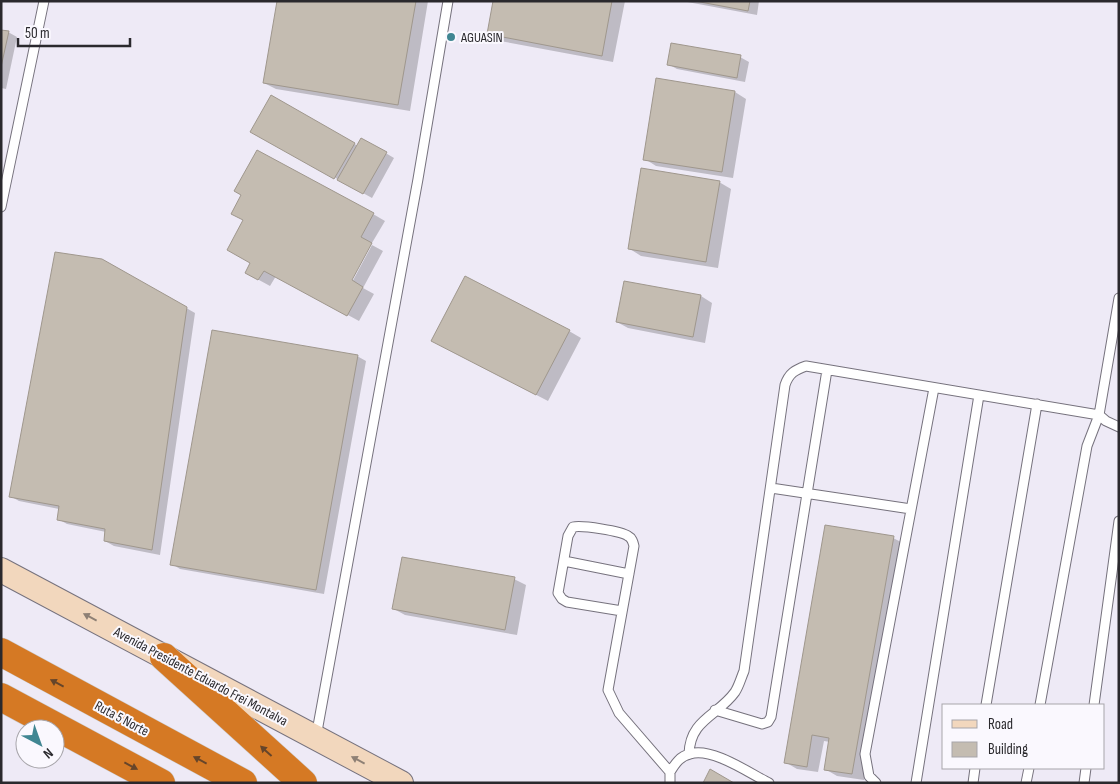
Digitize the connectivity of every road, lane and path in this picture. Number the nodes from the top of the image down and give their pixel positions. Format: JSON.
{"nodes":[{"id":1,"x":44,"y":1,"type":"edge"},
{"id":2,"x":448,"y":1,"type":"edge"},
{"id":3,"x":1,"y":207,"type":"edge"},
{"id":4,"x":1119,"y":298,"type":"edge"},
{"id":5,"x":827,"y":370,"type":"junction"},
{"id":6,"x":934,"y":388,"type":"junction"},
{"id":7,"x":979,"y":395,"type":"junction"},
{"id":8,"x":1037,"y":404,"type":"junction"},
{"id":9,"x":1099,"y":415,"type":"junction"},
{"id":10,"x":1119,"y":426,"type":"edge"},
{"id":11,"x":771,"y":488,"type":"junction"},
{"id":12,"x":807,"y":493,"type":"junction"},
{"id":13,"x":911,"y":508,"type":"junction"},
{"id":14,"x":1119,"y":521,"type":"edge"},
{"id":15,"x":564,"y":561,"type":"junction"},
{"id":16,"x":1,"y":570,"type":"edge"},
{"id":17,"x":629,"y":574,"type":"junction"},
{"id":18,"x":622,"y":611,"type":"junction"},
{"id":19,"x":1,"y":652,"type":"edge"},
{"id":20,"x":164,"y":657,"type":"junction"},
{"id":21,"x":1,"y":697,"type":"edge"},
{"id":22,"x":986,"y":704,"type":"edge"},
{"id":23,"x":1040,"y":704,"type":"edge"},
{"id":24,"x":1094,"y":704,"type":"edge"},
{"id":25,"x":715,"y":710,"type":"junction"},
{"id":26,"x":316,"y":737,"type":"junction"},
{"id":27,"x":689,"y":754,"type":"junction"},
{"id":28,"x":975,"y":769,"type":"edge"},
{"id":29,"x":1029,"y":769,"type":"edge"},
{"id":30,"x":1086,"y":769,"type":"edge"},
{"id":31,"x":670,"y":772,"type":"junction"},
{"id":32,"x":161,"y":783,"type":"edge"},
{"id":33,"x":243,"y":783,"type":"edge"},
{"id":34,"x":303,"y":783,"type":"edge"},
{"id":35,"x":401,"y":783,"type":"edge"},
{"id":36,"x":670,"y":783,"type":"edge"},
{"id":37,"x":769,"y":783,"type":"edge"},
{"id":38,"x":876,"y":783,"type":"edge"},
{"id":39,"x":916,"y":783,"type":"edge"},
{"id":40,"x":972,"y":783,"type":"edge"},
{"id":41,"x":1026,"y":783,"type":"edge"},
{"id":42,"x":1084,"y":783,"type":"edge"}],
"edges":[{"from":1,"to":3,"type":"lane"},
{"from":2,"to":26,"type":"lane"},
{"from":4,"to":9,"type":"lane"},
{"from":5,"to":6,"type":"lane"},
{"from":5,"to":11,"type":"lane"},
{"from":5,"to":12,"type":"lane"},
{"from":6,"to":7,"type":"lane"},
{"from":6,"to":13,"type":"lane"},
{"from":7,"to":8,"type":"lane"},
{"from":7,"to":39,"type":"lane"},
{"from":8,"to":9,"type":"lane"},
{"from":8,"to":22,"type":"lane"},
{"from":9,"to":10,"type":"lane"},
{"from":9,"to":23,"type":"lane"},
{"from":11,"to":12,"type":"lane"},
{"from":11,"to":25,"type":"lane"},
{"from":12,"to":13,"type":"lane"},
{"from":12,"to":25,"type":"lane"},
{"from":13,"to":38,"type":"lane"},
{"from":14,"to":24,"type":"lane"},
{"from":15,"to":17,"type":"lane"},
{"from":15,"to":17,"type":"lane"},
{"from":15,"to":18,"type":"lane"},
{"from":20,"to":16,"type":"street","name":"Avenida Presidente Eduardo Frei Montalva","one_way":true},
{"from":17,"to":18,"type":"lane"},
{"from":18,"to":31,"type":"lane"},
{"from":33,"to":19,"type":"highway","name":"Ruta 5 Norte","one_way":true},
{"from":20,"to":26,"type":"street","name":"Avenida Presidente Eduardo Frei Montalva"},
{"from":34,"to":20,"type":"highway","one_way":true},
{"from":21,"to":32,"type":"highway","one_way":true},
{"from":25,"to":27,"type":"lane"},
{"from":35,"to":26,"type":"street","name":"Avenida Presidente Eduardo Frei Montalva","one_way":true},
{"from":27,"to":31,"type":"lane"},
{"from":27,"to":37,"type":"lane"},
{"from":28,"to":40,"type":"lane"},
{"from":29,"to":41,"type":"lane"},
{"from":30,"to":42,"type":"lane"},
{"from":31,"to":36,"type":"lane"}]}
